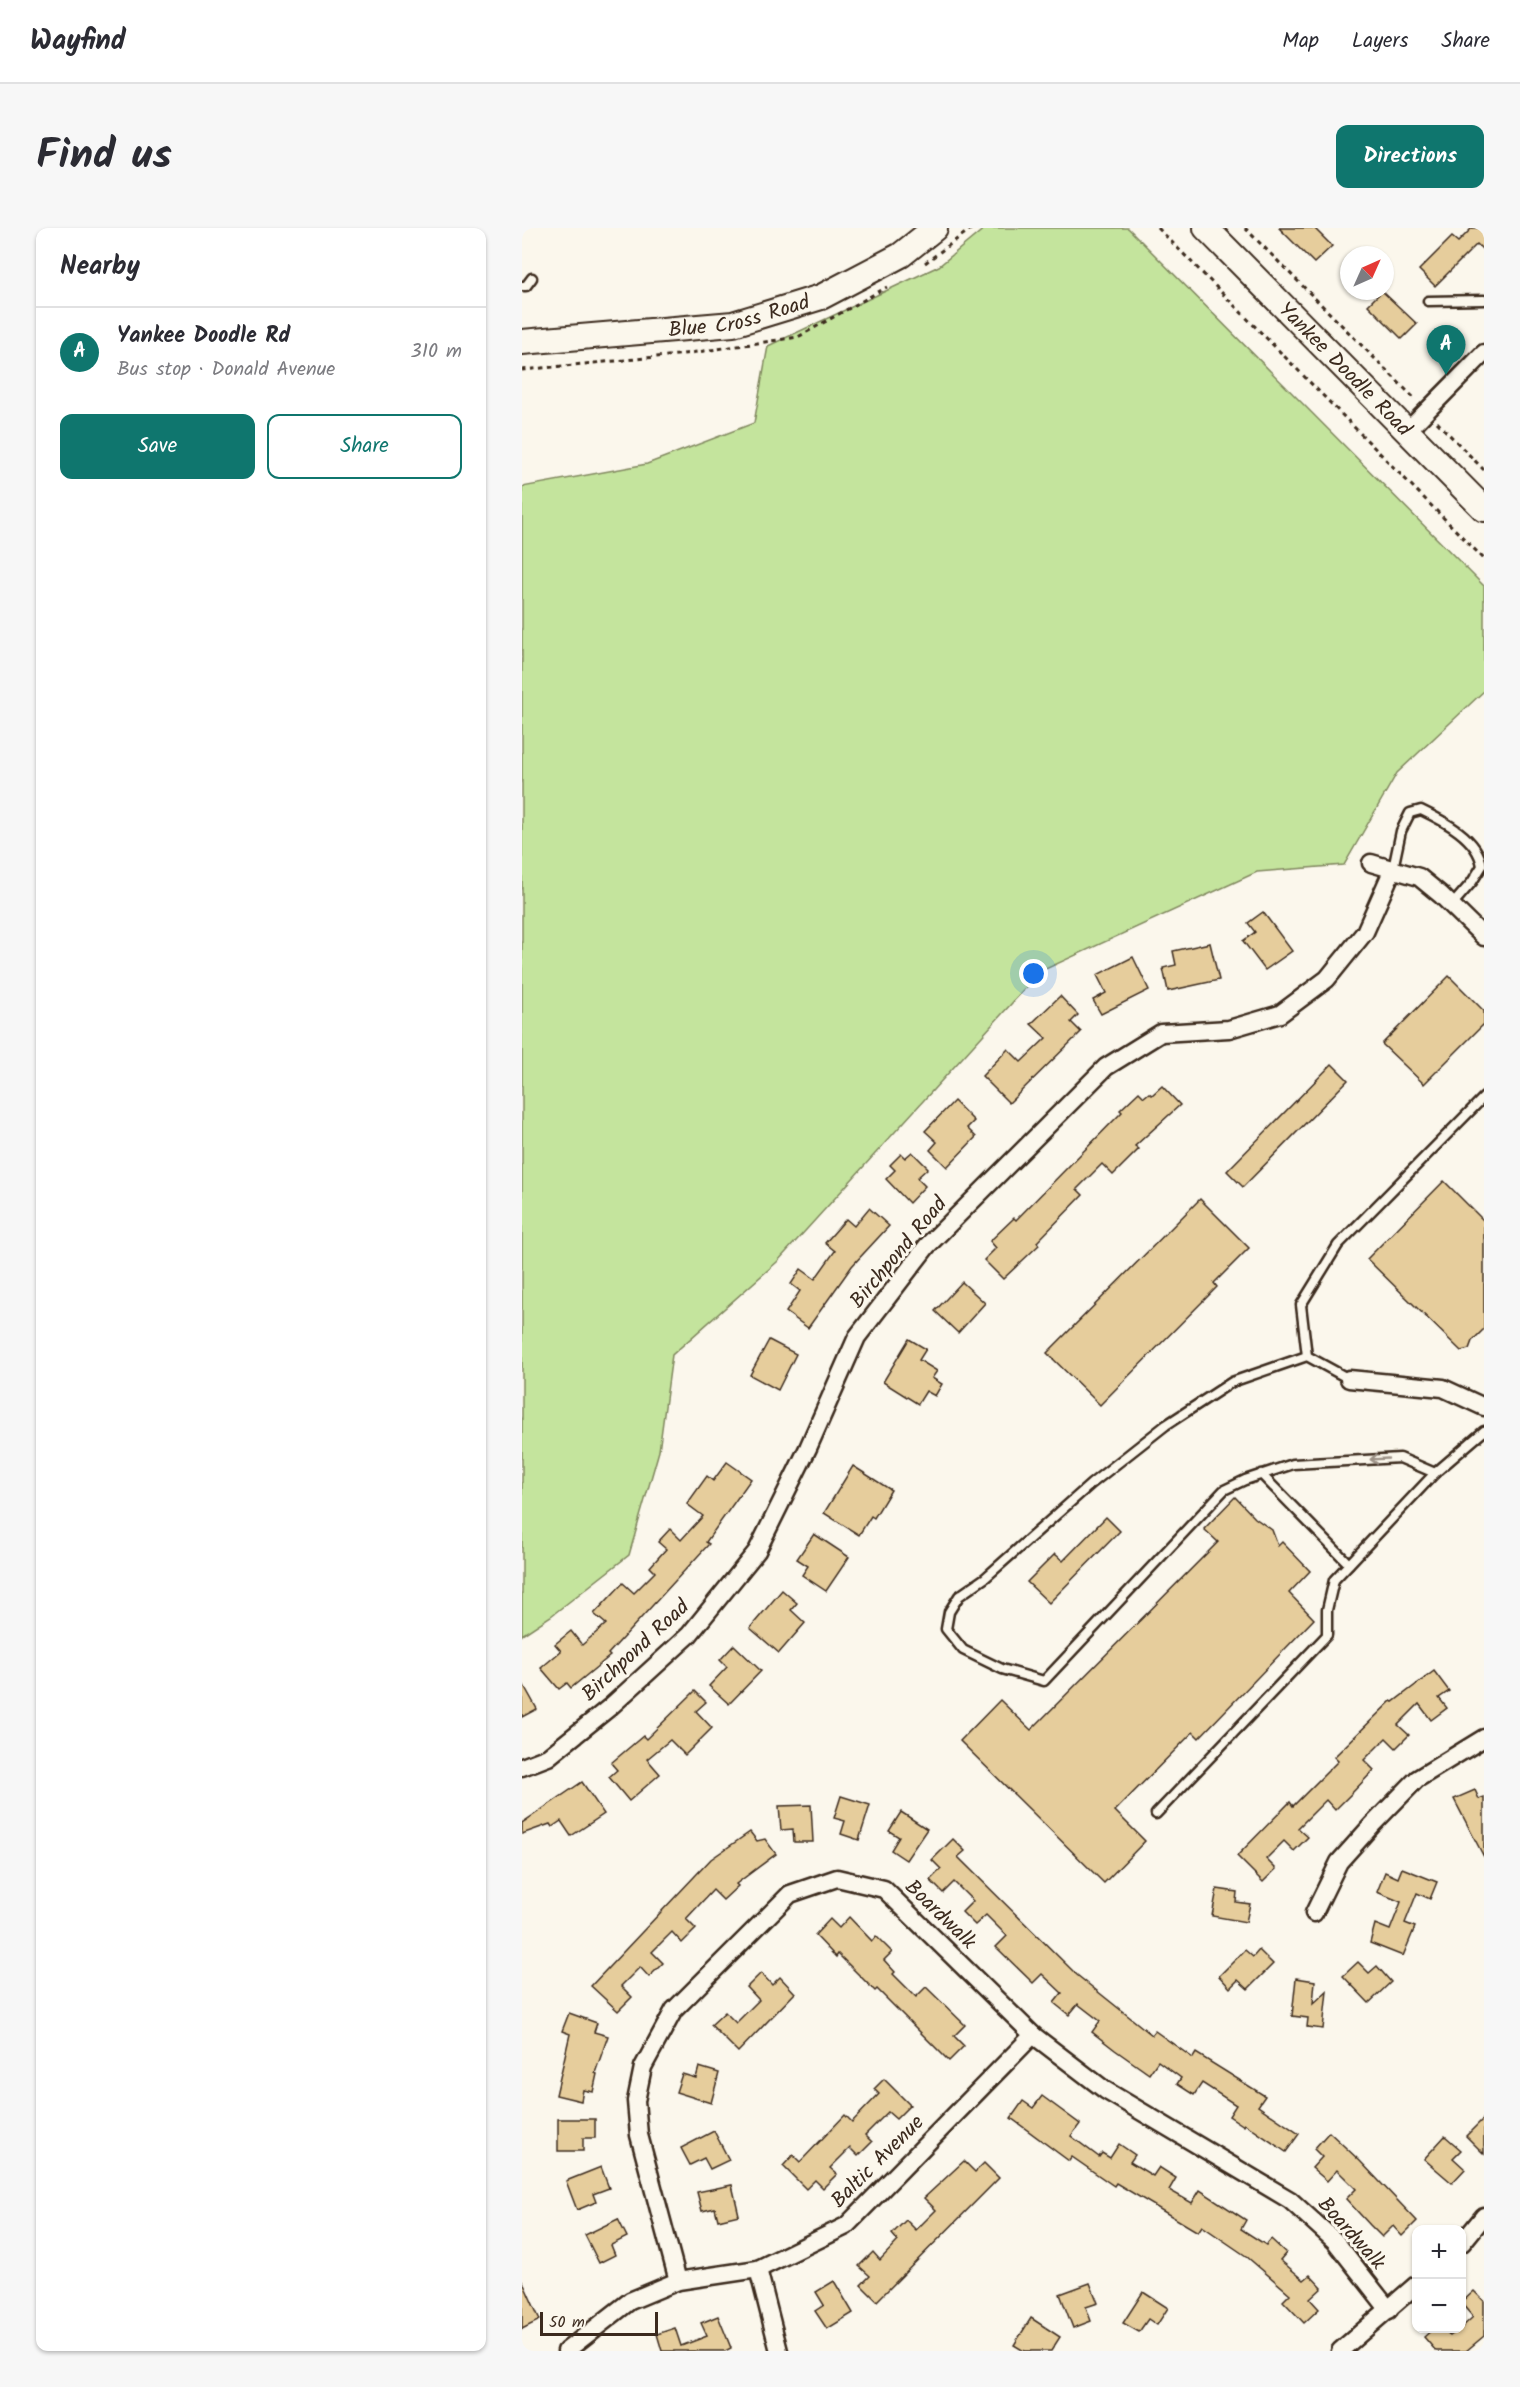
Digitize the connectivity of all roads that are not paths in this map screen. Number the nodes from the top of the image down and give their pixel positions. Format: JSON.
{"nodes":[{"id":1,"x":935,"y":228,"type":"edge"},
{"id":2,"x":1206,"y":228,"type":"edge"},
{"id":3,"x":532,"y":278,"type":"dead end"},
{"id":4,"x":522,"y":286,"type":"edge"},
{"id":5,"x":1484,"y":300,"type":"edge"},
{"id":6,"x":1428,"y":301,"type":"dead end"},
{"id":7,"x":522,"y":342,"type":"edge"},
{"id":8,"x":1484,"y":353,"type":"edge"},
{"id":9,"x":1407,"y":431,"type":"junction"},
{"id":10,"x":1484,"y":509,"type":"edge"},
{"id":11,"x":1371,"y":863,"type":"dead end"},
{"id":12,"x":1394,"y":869,"type":"junction"},
{"id":13,"x":1452,"y":905,"type":"junction"},
{"id":14,"x":1484,"y":937,"type":"edge"},
{"id":15,"x":1484,"y":1097,"type":"edge"},
{"id":16,"x":1307,"y":1356,"type":"junction"},
{"id":17,"x":1349,"y":1379,"type":"joint"},
{"id":18,"x":1483,"y":1405,"type":"edge"},
{"id":19,"x":1484,"y":1431,"type":"edge"},
{"id":20,"x":1435,"y":1473,"type":"junction"},
{"id":21,"x":1261,"y":1474,"type":"junction"},
{"id":22,"x":1349,"y":1564,"type":"junction"},
{"id":23,"x":1484,"y":1738,"type":"edge"},
{"id":24,"x":522,"y":1767,"type":"edge"},
{"id":25,"x":1156,"y":1814,"type":"dead end"},
{"id":26,"x":1314,"y":1913,"type":"dead end"},
{"id":27,"x":1033,"y":2035,"type":"junction"},
{"id":28,"x":1484,"y":2217,"type":"edge"},
{"id":29,"x":1466,"y":2237,"type":"edge"},
{"id":30,"x":758,"y":2269,"type":"junction"},
{"id":31,"x":678,"y":2281,"type":"junction"},
{"id":32,"x":1412,"y":2288,"type":"edge"},
{"id":33,"x":1389,"y":2310,"type":"junction"},
{"id":34,"x":566,"y":2351,"type":"edge"},
{"id":35,"x":779,"y":2351,"type":"edge"},
{"id":36,"x":1340,"y":2351,"type":"edge"}],
"edges":[{"from":1,"to":7,"type":"street","name":"Blue Cross Road"},
{"from":2,"to":9,"type":"street","name":"Yankee Doodle Road"},
{"from":3,"to":4,"type":"lane"},
{"from":5,"to":6,"type":"lane"},
{"from":8,"to":9,"type":"street"},
{"from":9,"to":10,"type":"street","name":"Yankee Doodle Road"},
{"from":11,"to":12,"type":"street"},
{"from":12,"to":13,"type":"street"},
{"from":12,"to":13,"type":"lane"},
{"from":12,"to":24,"type":"street","name":"Birchpond Road"},
{"from":13,"to":14,"type":"street"},
{"from":15,"to":16,"type":"lane"},
{"from":16,"to":17,"type":"lane"},
{"from":16,"to":21,"type":"lane"},
{"from":17,"to":18,"type":"street"},
{"from":19,"to":20,"type":"lane"},
{"from":20,"to":21,"type":"lane","one_way":true},
{"from":20,"to":22,"type":"lane"},
{"from":21,"to":22,"type":"lane"},
{"from":22,"to":25,"type":"lane"},
{"from":23,"to":26,"type":"street"},
{"from":27,"to":30,"type":"street","name":"Baltic Avenue"},
{"from":27,"to":31,"type":"street","name":"Boardwalk"},
{"from":27,"to":33,"type":"street","name":"Boardwalk"},
{"from":28,"to":29,"type":"street"},
{"from":30,"to":31,"type":"street","name":"Baltic Avenue"},
{"from":30,"to":35,"type":"street"},
{"from":31,"to":34,"type":"street","name":"Baltic Avenue"},
{"from":32,"to":33,"type":"street"},
{"from":33,"to":36,"type":"street"}]}
